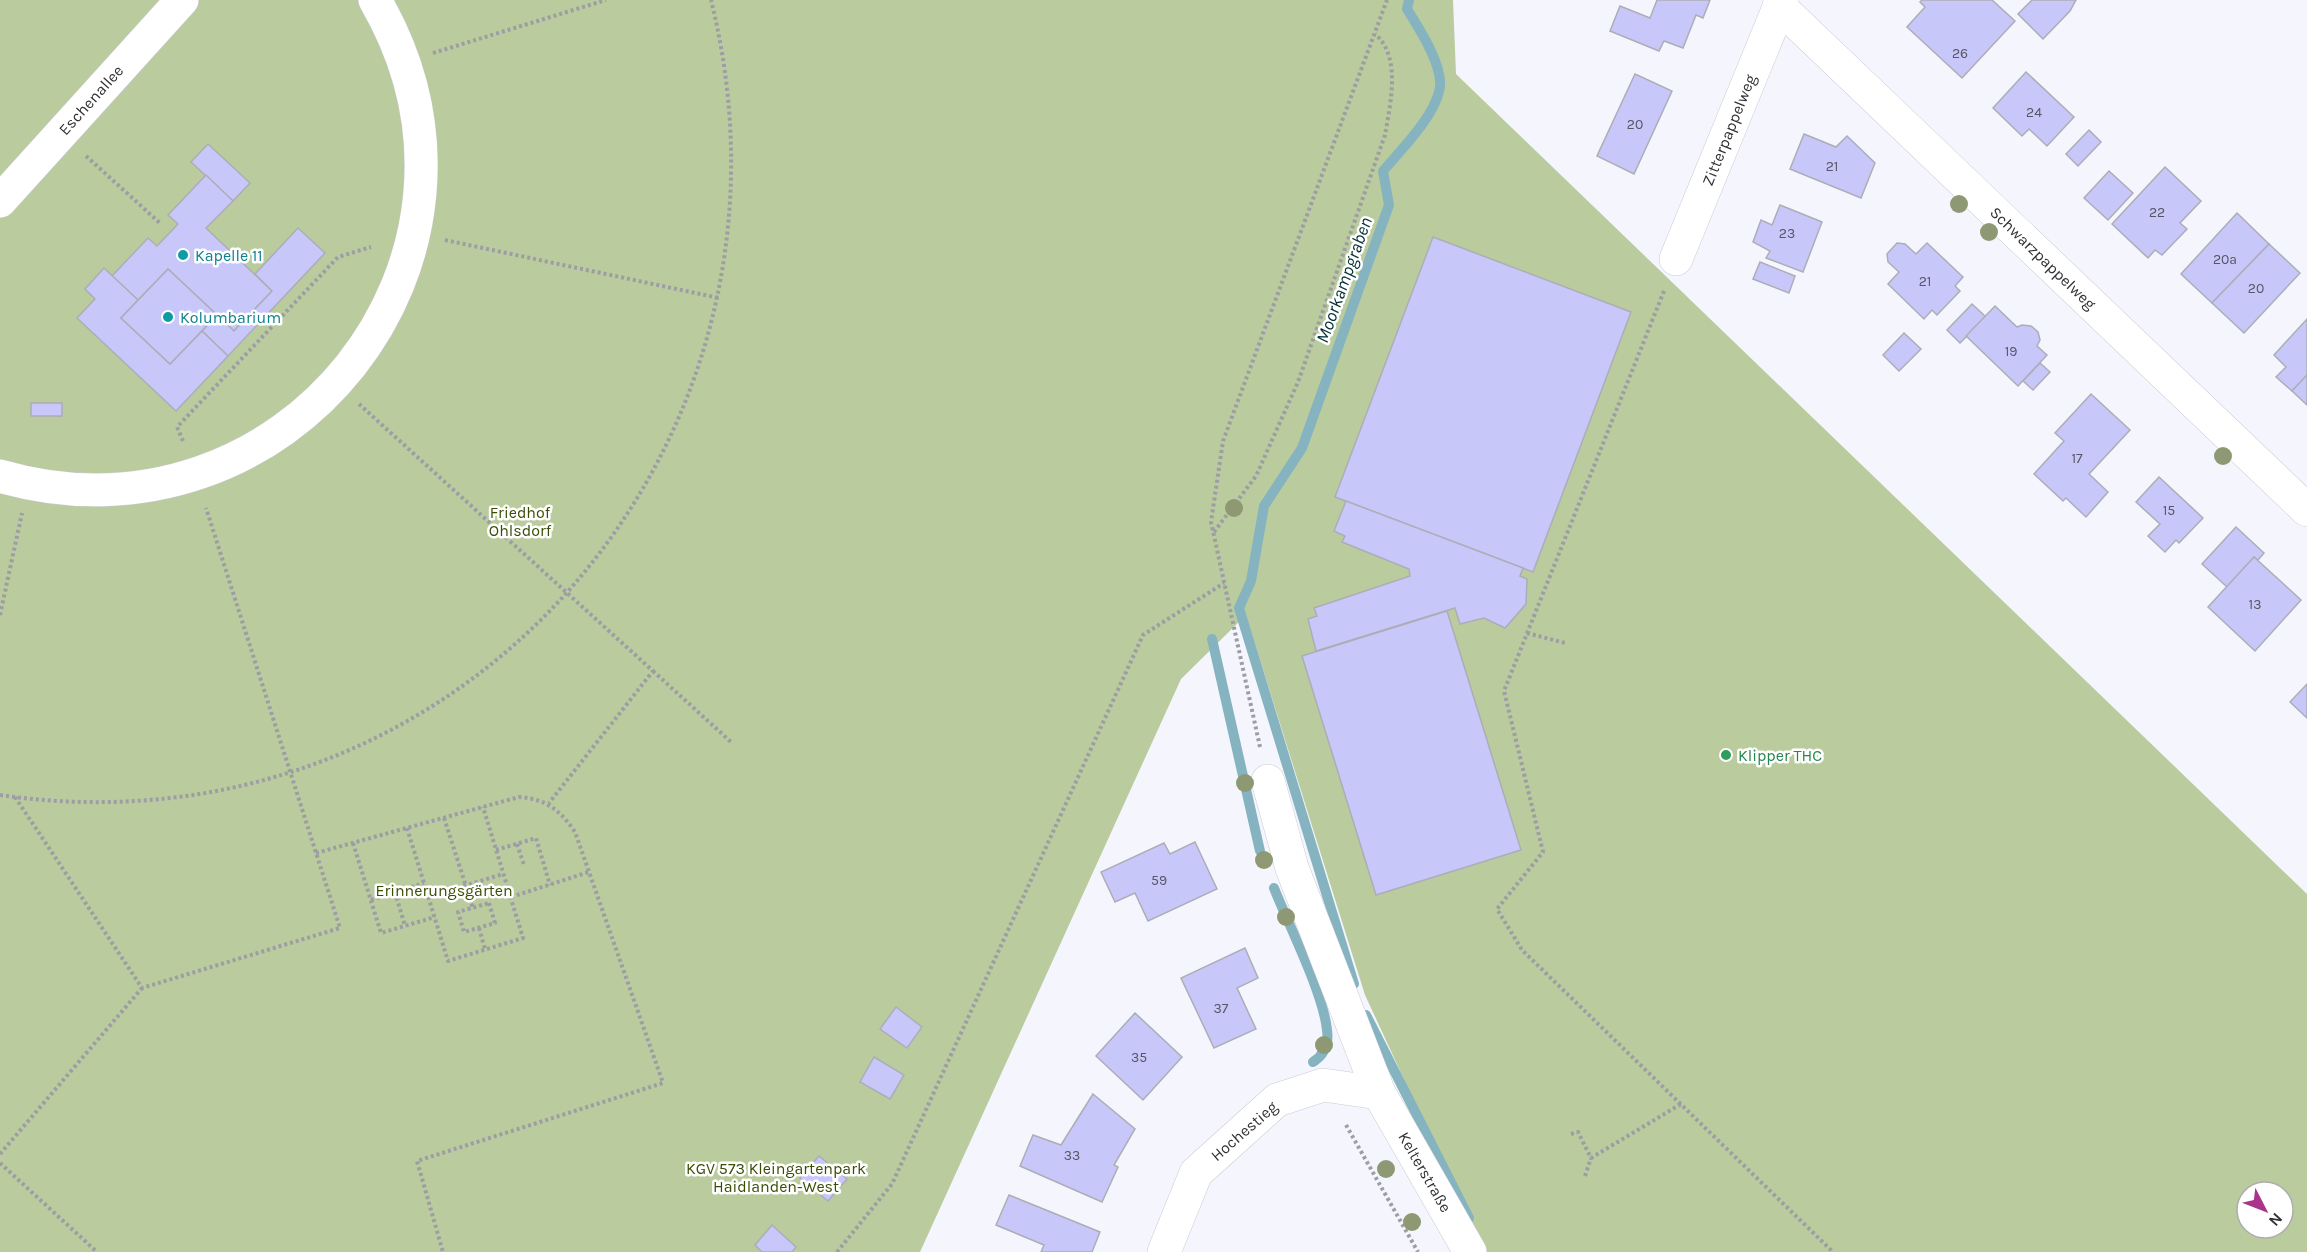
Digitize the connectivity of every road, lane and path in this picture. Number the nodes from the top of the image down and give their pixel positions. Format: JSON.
{"nodes":[{"id":1,"x":182,"y":0,"type":"edge"},
{"id":2,"x":375,"y":0,"type":"edge"},
{"id":3,"x":606,"y":0,"type":"edge"},
{"id":4,"x":711,"y":0,"type":"edge"},
{"id":5,"x":1387,"y":0,"type":"edge"},
{"id":6,"x":1780,"y":3,"type":"edge"},
{"id":7,"x":1374,"y":34,"type":"junction"},
{"id":8,"x":404,"y":62,"type":"junction"},
{"id":9,"x":61,"y":134,"type":"junction"},
{"id":10,"x":0,"y":201,"type":"edge"},
{"id":11,"x":161,"y":225,"type":"dead end"},
{"id":12,"x":413,"y":233,"type":"junction"},
{"id":13,"x":1677,"y":259,"type":"joint"},
{"id":14,"x":719,"y":298,"type":"junction"},
{"id":15,"x":336,"y":383,"type":"junction"},
{"id":16,"x":195,"y":474,"type":"junction"},
{"id":17,"x":14,"y":480,"type":"edge"},
{"id":18,"x":2307,"y":510,"type":"edge"},
{"id":19,"x":1214,"y":533,"type":"junction"},
{"id":20,"x":1224,"y":583,"type":"junction"},
{"id":21,"x":567,"y":593,"type":"junction"},
{"id":22,"x":0,"y":615,"type":"edge"},
{"id":23,"x":1527,"y":633,"type":"junction"},
{"id":24,"x":1565,"y":643,"type":"dead end"},
{"id":25,"x":652,"y":671,"type":"junction"},
{"id":26,"x":731,"y":742,"type":"dead end"},
{"id":27,"x":290,"y":772,"type":"junction"},
{"id":28,"x":1268,"y":781,"type":"joint"},
{"id":29,"x":0,"y":795,"type":"edge"},
{"id":30,"x":15,"y":797,"type":"junction"},
{"id":31,"x":549,"y":803,"type":"junction"},
{"id":32,"x":483,"y":807,"type":"junction"},
{"id":33,"x":444,"y":818,"type":"junction"},
{"id":34,"x":407,"y":828,"type":"junction"},
{"id":35,"x":353,"y":843,"type":"junction"},
{"id":36,"x":517,"y":844,"type":"junction"},
{"id":37,"x":496,"y":850,"type":"junction"},
{"id":38,"x":316,"y":853,"type":"junction"},
{"id":39,"x":524,"y":865,"type":"dead end"},
{"id":40,"x":589,"y":872,"type":"junction"},
{"id":41,"x":503,"y":874,"type":"junction"},
{"id":42,"x":424,"y":883,"type":"junction"},
{"id":43,"x":550,"y":885,"type":"junction"},
{"id":44,"x":465,"y":886,"type":"junction"},
{"id":45,"x":395,"y":892,"type":"junction"},
{"id":46,"x":429,"y":897,"type":"junction"},
{"id":47,"x":511,"y":897,"type":"junction"},
{"id":48,"x":371,"y":900,"type":"junction"},
{"id":49,"x":472,"y":908,"type":"junction"},
{"id":50,"x":435,"y":917,"type":"junction"},
{"id":51,"x":405,"y":926,"type":"junction"},
{"id":52,"x":479,"y":928,"type":"junction"},
{"id":53,"x":485,"y":949,"type":"junction"},
{"id":54,"x":142,"y":988,"type":"junction"},
{"id":55,"x":1323,"y":1085,"type":"junction"},
{"id":56,"x":1379,"y":1093,"type":"junction"},
{"id":57,"x":1681,"y":1104,"type":"junction"},
{"id":58,"x":1571,"y":1134,"type":"dead end"},
{"id":59,"x":0,"y":1154,"type":"edge"},
{"id":60,"x":1591,"y":1158,"type":"junction"},
{"id":61,"x":0,"y":1163,"type":"edge"},
{"id":62,"x":1585,"y":1176,"type":"dead end"},
{"id":63,"x":97,"y":1252,"type":"edge"},
{"id":64,"x":443,"y":1252,"type":"edge"},
{"id":65,"x":837,"y":1252,"type":"edge"},
{"id":66,"x":1164,"y":1252,"type":"edge"},
{"id":67,"x":1418,"y":1252,"type":"edge"},
{"id":68,"x":1470,"y":1252,"type":"edge"},
{"id":69,"x":1833,"y":1252,"type":"edge"}],
"edges":[{"from":1,"to":9,"type":"street","name":"Eschenallee"},
{"from":2,"to":8,"type":"street"},
{"from":3,"to":8,"type":"path"},
{"from":4,"to":14,"type":"path"},
{"from":5,"to":7,"type":"path"},
{"from":6,"to":13,"type":"street","name":"Zitterpappelweg"},
{"from":6,"to":18,"type":"street","name":"Schwarzpappelweg"},
{"from":7,"to":19,"type":"path"},
{"from":7,"to":19,"type":"path"},
{"from":8,"to":12,"type":"street"},
{"from":9,"to":10,"type":"street","name":"Eschenallee"},
{"from":9,"to":11,"type":"path"},
{"from":12,"to":14,"type":"path"},
{"from":12,"to":15,"type":"street"},
{"from":12,"to":16,"type":"path"},
{"from":13,"to":23,"type":"path"},
{"from":14,"to":21,"type":"path"},
{"from":15,"to":16,"type":"street"},
{"from":15,"to":21,"type":"path"},
{"from":16,"to":17,"type":"street"},
{"from":16,"to":27,"type":"path"},
{"from":17,"to":22,"type":"path"},
{"from":19,"to":20,"type":"path"},
{"from":20,"to":28,"type":"path"},
{"from":20,"to":65,"type":"path"},
{"from":21,"to":25,"type":"path"},
{"from":21,"to":27,"type":"path"},
{"from":23,"to":24,"type":"path"},
{"from":23,"to":57,"type":"path"},
{"from":25,"to":26,"type":"path"},
{"from":25,"to":31,"type":"path"},
{"from":27,"to":30,"type":"path"},
{"from":27,"to":38,"type":"path"},
{"from":28,"to":56,"type":"street","name":"Kelterstraße"},
{"from":29,"to":30,"type":"path"},
{"from":30,"to":54,"type":"path"},
{"from":31,"to":32,"type":"path"},
{"from":31,"to":40,"type":"path"},
{"from":32,"to":33,"type":"path"},
{"from":32,"to":37,"type":"path"},
{"from":33,"to":34,"type":"path"},
{"from":33,"to":44,"type":"path"},
{"from":34,"to":35,"type":"path"},
{"from":34,"to":42,"type":"path"},
{"from":35,"to":38,"type":"path"},
{"from":35,"to":48,"type":"path"},
{"from":36,"to":37,"type":"path"},
{"from":36,"to":39,"type":"path"},
{"from":36,"to":43,"type":"path"},
{"from":37,"to":41,"type":"path"},
{"from":38,"to":54,"type":"path"},
{"from":40,"to":43,"type":"path"},
{"from":40,"to":64,"type":"path"},
{"from":41,"to":44,"type":"path"},
{"from":41,"to":47,"type":"path"},
{"from":42,"to":45,"type":"path"},
{"from":42,"to":46,"type":"path"},
{"from":43,"to":47,"type":"path"},
{"from":44,"to":46,"type":"path"},
{"from":44,"to":49,"type":"path"},
{"from":45,"to":48,"type":"path"},
{"from":45,"to":51,"type":"path"},
{"from":46,"to":50,"type":"path"},
{"from":47,"to":53,"type":"path"},
{"from":48,"to":51,"type":"path"},
{"from":49,"to":52,"type":"path"},
{"from":49,"to":52,"type":"path"},
{"from":50,"to":51,"type":"path"},
{"from":50,"to":53,"type":"path"},
{"from":52,"to":53,"type":"path"},
{"from":54,"to":59,"type":"path"},
{"from":55,"to":56,"type":"street","name":"Hochestieg"},
{"from":55,"to":66,"type":"street","name":"Hochestieg"},
{"from":55,"to":67,"type":"path"},
{"from":56,"to":68,"type":"street","name":"Kelterstraße"},
{"from":57,"to":60,"type":"path"},
{"from":57,"to":69,"type":"path"},
{"from":58,"to":60,"type":"path"},
{"from":60,"to":62,"type":"path"},
{"from":61,"to":63,"type":"path"}]}
